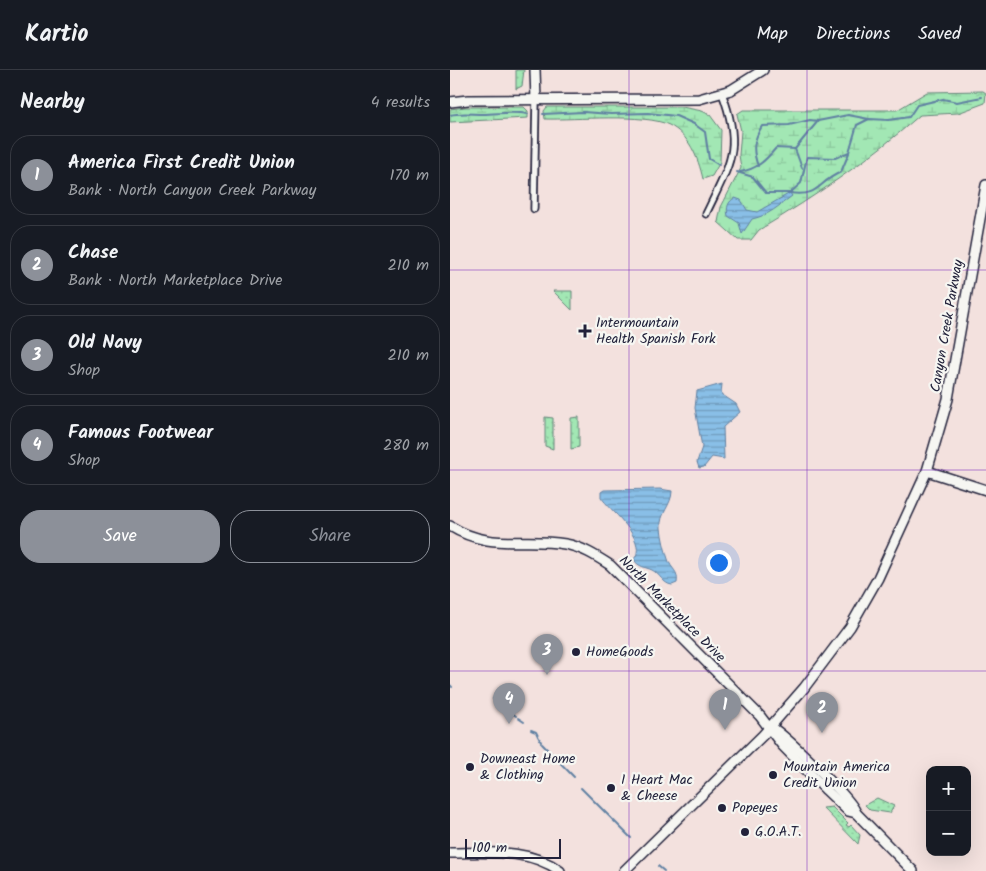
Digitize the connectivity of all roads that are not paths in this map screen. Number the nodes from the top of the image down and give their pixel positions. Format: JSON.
{"nodes":[{"id":1,"x":535,"y":70,"type":"edge"},
{"id":2,"x":763,"y":70,"type":"edge"},
{"id":3,"x":722,"y":93,"type":"junction"},
{"id":4,"x":536,"y":100,"type":"junction"},
{"id":5,"x":450,"y":102,"type":"edge"},
{"id":6,"x":986,"y":185,"type":"edge"},
{"id":7,"x":534,"y":209,"type":"dead end"},
{"id":8,"x":706,"y":214,"type":"dead end"},
{"id":9,"x":927,"y":471,"type":"junction"},
{"id":10,"x":986,"y":490,"type":"edge"},
{"id":11,"x":450,"y":526,"type":"edge"},
{"id":12,"x":770,"y":727,"type":"junction"},
{"id":13,"x":856,"y":813,"type":"junction"},
{"id":14,"x":450,"y":853,"type":"edge"},
{"id":15,"x":560,"y":871,"type":"edge"},
{"id":16,"x":624,"y":871,"type":"edge"},
{"id":17,"x":912,"y":871,"type":"edge"}],
"edges":[{"from":1,"to":4,"type":"street"},
{"from":2,"to":3,"type":"street"},
{"from":3,"to":4,"type":"street"},
{"from":3,"to":8,"type":"street"},
{"from":4,"to":5,"type":"street"},
{"from":4,"to":7,"type":"street"},
{"from":6,"to":9,"type":"street","name":"Canyon Creek Parkway"},
{"from":9,"to":10,"type":"street"},
{"from":9,"to":12,"type":"street","name":"Canyon Creek Parkway"},
{"from":11,"to":12,"type":"street","name":"North Marketplace Drive"},
{"from":12,"to":13,"type":"street","name":"North Marketplace Drive"},
{"from":12,"to":13,"type":"street","name":"North Marketplace Drive"},
{"from":12,"to":16,"type":"street","name":"Canyon Creek Parkway"},
{"from":13,"to":17,"type":"street","name":"North Marketplace Drive"},
{"from":14,"to":15,"type":"street"}]}
